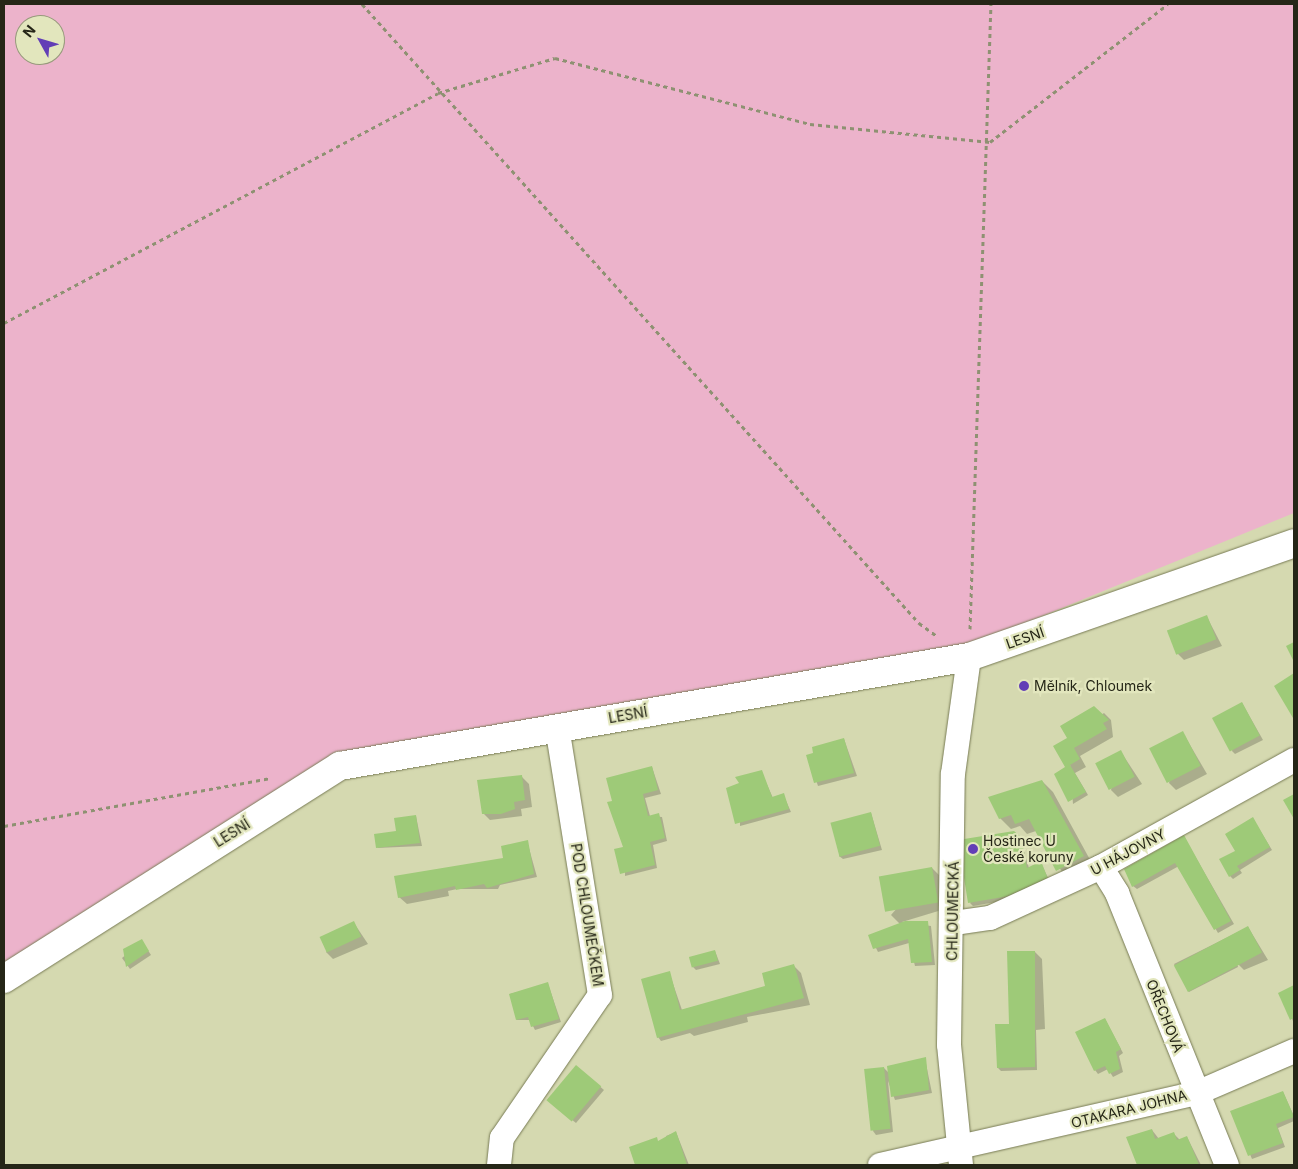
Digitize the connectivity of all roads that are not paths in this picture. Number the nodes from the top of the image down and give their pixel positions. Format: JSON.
{"nodes":[{"id":1,"x":1294,"y":543,"type":"edge"},
{"id":2,"x":969,"y":657,"type":"junction"},
{"id":3,"x":557,"y":727,"type":"junction"},
{"id":4,"x":1294,"y":760,"type":"edge"},
{"id":5,"x":1101,"y":867,"type":"junction"},
{"id":6,"x":954,"y":923,"type":"junction"},
{"id":7,"x":4,"y":980,"type":"edge"},
{"id":8,"x":1294,"y":1051,"type":"edge"},
{"id":9,"x":1197,"y":1093,"type":"junction"},
{"id":10,"x":960,"y":1158,"type":"edge"},
{"id":11,"x":499,"y":1165,"type":"edge"},
{"id":12,"x":880,"y":1165,"type":"edge"},
{"id":13,"x":1227,"y":1165,"type":"edge"}],
"edges":[{"from":1,"to":2,"type":"street","name":"LESNÍ"},
{"from":2,"to":3,"type":"street","name":"LESNÍ"},
{"from":2,"to":6,"type":"street","name":"CHLOUMECKÁ"},
{"from":3,"to":7,"type":"street","name":"LESNÍ"},
{"from":3,"to":11,"type":"street","name":"POD CHLOUMEČKEM"},
{"from":4,"to":5,"type":"street","name":"U HÁJOVNY"},
{"from":5,"to":6,"type":"street","name":"U HÁJOVNY"},
{"from":5,"to":9,"type":"street","name":"OŘECHOVÁ"},
{"from":6,"to":10,"type":"street","name":"CHLOUMECKÁ"},
{"from":8,"to":9,"type":"street","name":"OTAKARA JOHNA"},
{"from":9,"to":10,"type":"street","name":"OTAKARA JOHNA"},
{"from":9,"to":13,"type":"street","name":"OŘECHOVÁ"},
{"from":10,"to":12,"type":"street","name":"OTAKARA JOHNA"}]}
